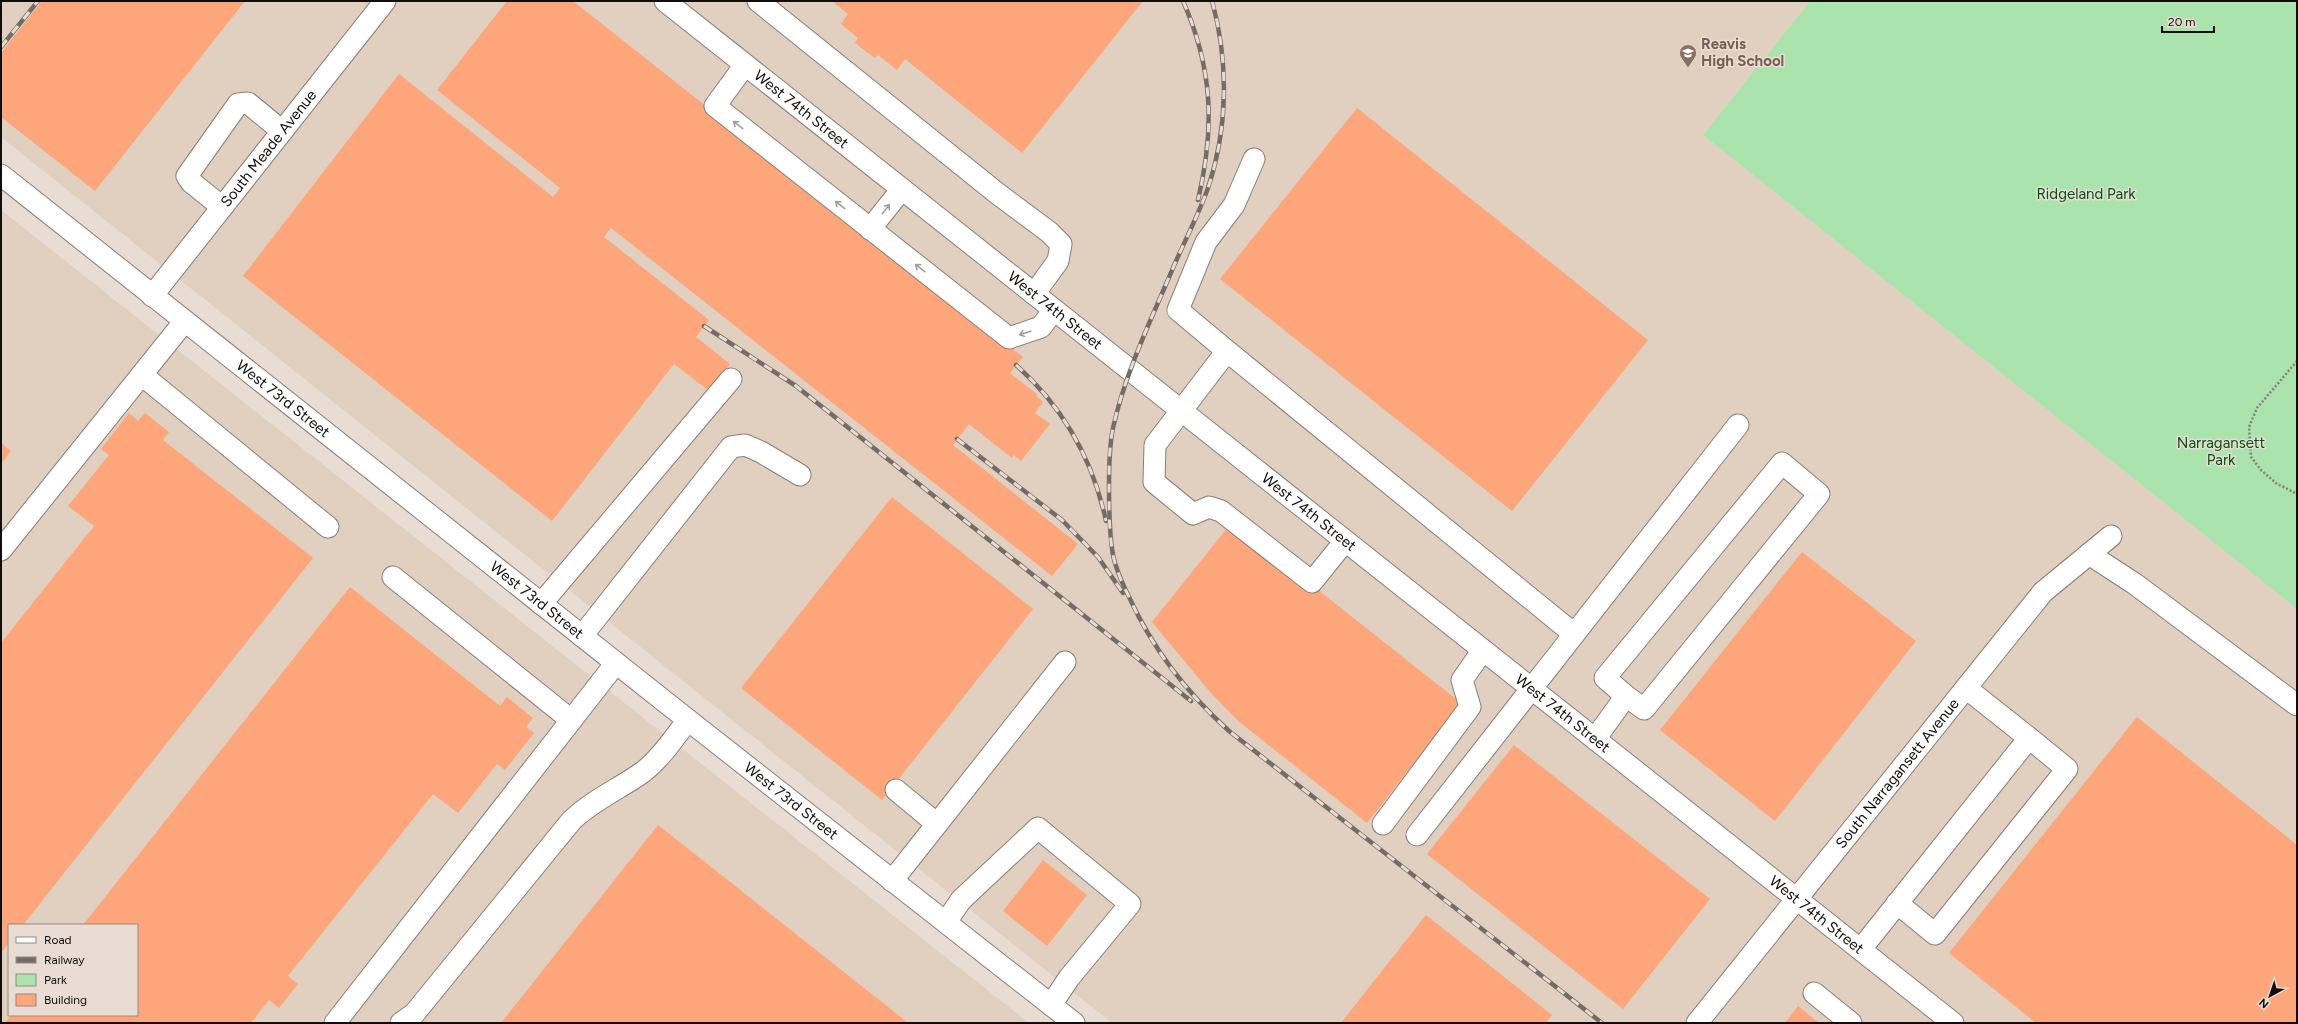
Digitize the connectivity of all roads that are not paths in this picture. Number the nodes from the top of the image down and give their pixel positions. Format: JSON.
{"nodes":[{"id":1,"x":385,"y":1,"type":"edge"},
{"id":2,"x":664,"y":1,"type":"edge"},
{"id":3,"x":758,"y":1,"type":"edge"},
{"id":4,"x":745,"y":65,"type":"junction"},
{"id":5,"x":282,"y":131,"type":"junction"},
{"id":6,"x":1254,"y":159,"type":"dead end"},
{"id":7,"x":1,"y":176,"type":"edge"},
{"id":8,"x":902,"y":189,"type":"junction"},
{"id":9,"x":222,"y":207,"type":"junction"},
{"id":10,"x":870,"y":229,"type":"junction"},
{"id":11,"x":1034,"y":294,"type":"junction"},
{"id":12,"x":152,"y":296,"type":"junction"},
{"id":13,"x":1054,"y":310,"type":"junction"},
{"id":14,"x":184,"y":322,"type":"junction"},
{"id":15,"x":1228,"y":350,"type":"junction"},
{"id":16,"x":142,"y":375,"type":"junction"},
{"id":17,"x":731,"y":379,"type":"dead end"},
{"id":18,"x":1180,"y":412,"type":"junction"},
{"id":19,"x":1738,"y":425,"type":"dead end"},
{"id":20,"x":800,"y":475,"type":"dead end"},
{"id":21,"x":328,"y":527,"type":"dead end"},
{"id":22,"x":2111,"y":536,"type":"dead end"},
{"id":23,"x":1345,"y":542,"type":"junction"},
{"id":24,"x":1,"y":550,"type":"edge"},
{"id":25,"x":2088,"y":554,"type":"junction"},
{"id":26,"x":393,"y":577,"type":"dead end"},
{"id":27,"x":541,"y":604,"type":"junction"},
{"id":28,"x":1574,"y":634,"type":"junction"},
{"id":29,"x":582,"y":636,"type":"junction"},
{"id":30,"x":1483,"y":650,"type":"junction"},
{"id":31,"x":1065,"y":662,"type":"dead end"},
{"id":32,"x":616,"y":663,"type":"junction"},
{"id":33,"x":1966,"y":688,"type":"junction"},
{"id":34,"x":1531,"y":689,"type":"junction"},
{"id":35,"x":1626,"y":696,"type":"junction"},
{"id":36,"x":2297,"y":705,"type":"edge"},
{"id":37,"x":571,"y":720,"type":"junction"},
{"id":38,"x":688,"y":720,"type":"junction"},
{"id":39,"x":2029,"y":738,"type":"junction"},
{"id":40,"x":1595,"y":739,"type":"junction"},
{"id":41,"x":896,"y":790,"type":"dead end"},
{"id":42,"x":937,"y":824,"type":"junction"},
{"id":43,"x":1383,"y":824,"type":"dead end"},
{"id":44,"x":1417,"y":834,"type":"dead end"},
{"id":45,"x":892,"y":881,"type":"junction"},
{"id":46,"x":1797,"y":898,"type":"junction"},
{"id":47,"x":1897,"y":903,"type":"junction"},
{"id":48,"x":946,"y":922,"type":"junction"},
{"id":49,"x":1861,"y":949,"type":"junction"},
{"id":50,"x":1814,"y":993,"type":"dead end"},
{"id":51,"x":1051,"y":1005,"type":"junction"},
{"id":52,"x":335,"y":1023,"type":"edge"},
{"id":53,"x":401,"y":1023,"type":"edge"},
{"id":54,"x":1074,"y":1023,"type":"edge"},
{"id":55,"x":1697,"y":1023,"type":"edge"},
{"id":56,"x":1851,"y":1023,"type":"edge"},
{"id":57,"x":1953,"y":1023,"type":"edge"}],
"edges":[{"from":1,"to":5,"type":"street","name":"South Meade Avenue"},
{"from":2,"to":4,"type":"street","name":"West 74th Street"},
{"from":3,"to":11,"type":"street"},
{"from":4,"to":8,"type":"street","name":"West 74th Street"},
{"from":10,"to":4,"type":"street","one_way":true},
{"from":5,"to":9,"type":"street","name":"South Meade Avenue"},
{"from":5,"to":9,"type":"street"},
{"from":6,"to":15,"type":"street"},
{"from":7,"to":12,"type":"street","name":"West 73rd Street"},
{"from":10,"to":8,"type":"street","one_way":true},
{"from":8,"to":11,"type":"street","name":"West 74th Street"},
{"from":9,"to":12,"type":"street","name":"South Meade Avenue"},
{"from":13,"to":10,"type":"street","one_way":true},
{"from":11,"to":13,"type":"street","name":"West 74th Street"},
{"from":12,"to":14,"type":"street","name":"West 73rd Street"},
{"from":13,"to":18,"type":"street","name":"West 74th Street"},
{"from":14,"to":16,"type":"street"},
{"from":14,"to":27,"type":"street","name":"West 73rd Street"},
{"from":15,"to":18,"type":"street"},
{"from":15,"to":28,"type":"street"},
{"from":16,"to":21,"type":"street"},
{"from":16,"to":24,"type":"street"},
{"from":17,"to":27,"type":"street"},
{"from":18,"to":23,"type":"street","name":"West 74th Street"},
{"from":18,"to":23,"type":"street"},
{"from":19,"to":28,"type":"street"},
{"from":20,"to":29,"type":"street"},
{"from":22,"to":25,"type":"street","name":"South Narragansett Avenue"},
{"from":23,"to":30,"type":"street","name":"West 74th Street"},
{"from":25,"to":33,"type":"street","name":"South Narragansett Avenue"},
{"from":25,"to":36,"type":"street"},
{"from":26,"to":37,"type":"street"},
{"from":27,"to":29,"type":"street","name":"West 73rd Street"},
{"from":28,"to":34,"type":"street"},
{"from":29,"to":32,"type":"street","name":"West 73rd Street"},
{"from":30,"to":34,"type":"street","name":"West 74th Street"},
{"from":30,"to":43,"type":"street"},
{"from":31,"to":42,"type":"street"},
{"from":32,"to":37,"type":"street"},
{"from":32,"to":38,"type":"street","name":"West 73rd Street"},
{"from":33,"to":39,"type":"street"},
{"from":33,"to":46,"type":"street","name":"South Narragansett Avenue"},
{"from":34,"to":40,"type":"street","name":"West 74th Street"},
{"from":34,"to":44,"type":"street"},
{"from":35,"to":35,"type":"street"},
{"from":35,"to":40,"type":"street"},
{"from":37,"to":52,"type":"street"},
{"from":38,"to":45,"type":"street","name":"West 73rd Street"},
{"from":38,"to":53,"type":"street"},
{"from":39,"to":47,"type":"street"},
{"from":39,"to":47,"type":"street"},
{"from":40,"to":46,"type":"street","name":"West 74th Street"},
{"from":41,"to":42,"type":"street"},
{"from":42,"to":45,"type":"street"},
{"from":45,"to":48,"type":"street","name":"West 73rd Street"},
{"from":46,"to":49,"type":"street","name":"West 74th Street"},
{"from":46,"to":55,"type":"street","name":"South Narragansett Avenue"},
{"from":47,"to":49,"type":"street"},
{"from":48,"to":51,"type":"street","name":"West 73rd Street"},
{"from":48,"to":51,"type":"street"},
{"from":49,"to":57,"type":"street","name":"West 74th Street"},
{"from":50,"to":56,"type":"street"},
{"from":51,"to":54,"type":"street","name":"West 73rd Street"}]}
